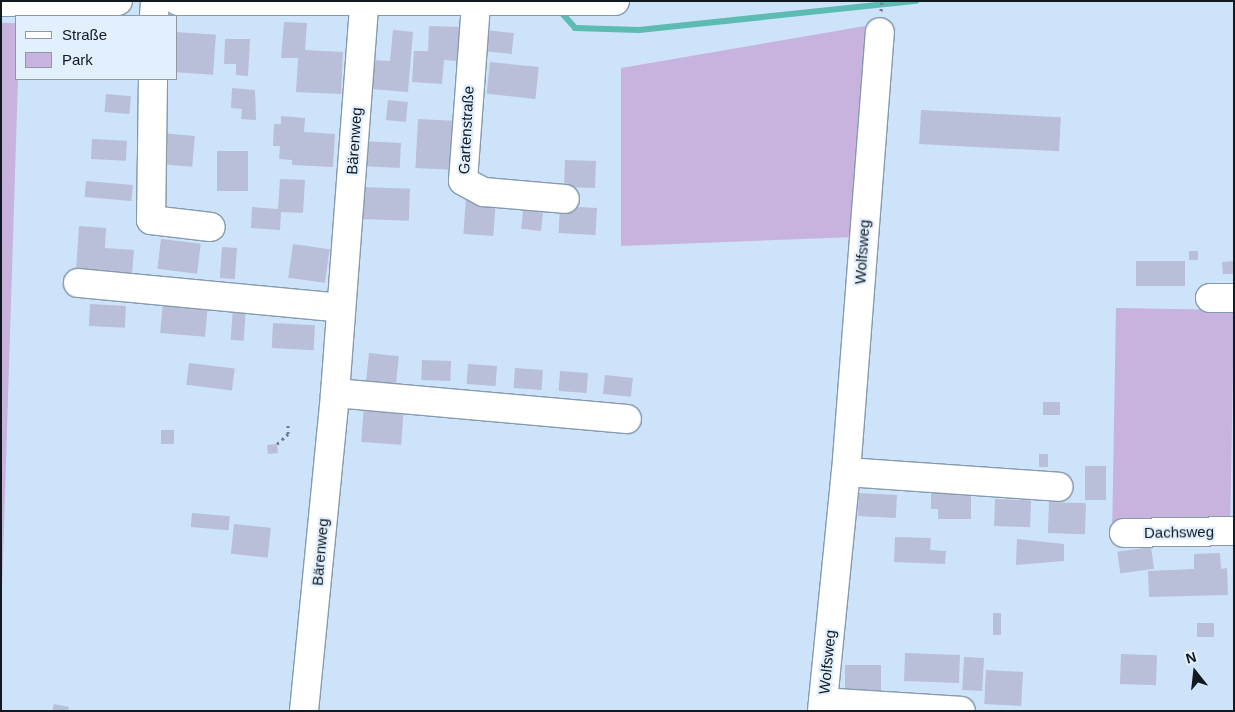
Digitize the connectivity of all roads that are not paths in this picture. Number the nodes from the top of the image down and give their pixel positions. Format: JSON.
{"nodes":[{"id":1,"x":118,"y":1,"type":"edge"},
{"id":2,"x":154,"y":1,"type":"edge"},
{"id":3,"x":178,"y":1,"type":"edge"},
{"id":4,"x":615,"y":1,"type":"edge"},
{"id":5,"x":1,"y":2,"type":"edge"},
{"id":6,"x":364,"y":3,"type":"junction"},
{"id":7,"x":476,"y":4,"type":"junction"},
{"id":8,"x":154,"y":15,"type":"edge"},
{"id":9,"x":880,"y":32,"type":"dead end"},
{"id":10,"x":153,"y":80,"type":"edge"},
{"id":11,"x":566,"y":199,"type":"dead end"},
{"id":12,"x":211,"y":227,"type":"dead end"},
{"id":13,"x":78,"y":283,"type":"dead end"},
{"id":14,"x":341,"y":308,"type":"junction"},
{"id":15,"x":335,"y":393,"type":"junction"},
{"id":16,"x":627,"y":419,"type":"dead end"},
{"id":17,"x":846,"y":472,"type":"junction"},
{"id":18,"x":1058,"y":487,"type":"dead end"},
{"id":19,"x":1234,"y":531,"type":"edge"},
{"id":20,"x":1124,"y":533,"type":"dead end"},
{"id":21,"x":822,"y":706,"type":"edge"},
{"id":22,"x":304,"y":711,"type":"edge"},
{"id":23,"x":961,"y":711,"type":"edge"}],
"edges":[{"from":1,"to":5,"type":"street"},
{"from":2,"to":8,"type":"street"},
{"from":3,"to":6,"type":"street"},
{"from":4,"to":7,"type":"street"},
{"from":6,"to":7,"type":"street"},
{"from":6,"to":14,"type":"street","name":"Bärenweg"},
{"from":7,"to":11,"type":"street","name":"Gartenstraße"},
{"from":9,"to":17,"type":"street","name":"Wolfsweg"},
{"from":10,"to":12,"type":"street"},
{"from":13,"to":14,"type":"street"},
{"from":14,"to":15,"type":"street","name":"Bärenweg"},
{"from":15,"to":16,"type":"street"},
{"from":15,"to":22,"type":"street","name":"Bärenweg"},
{"from":17,"to":18,"type":"street"},
{"from":17,"to":21,"type":"street","name":"Wolfsweg"},
{"from":19,"to":20,"type":"street","name":"Dachsweg"},
{"from":21,"to":23,"type":"street","name":"Wolfsweg"}]}
